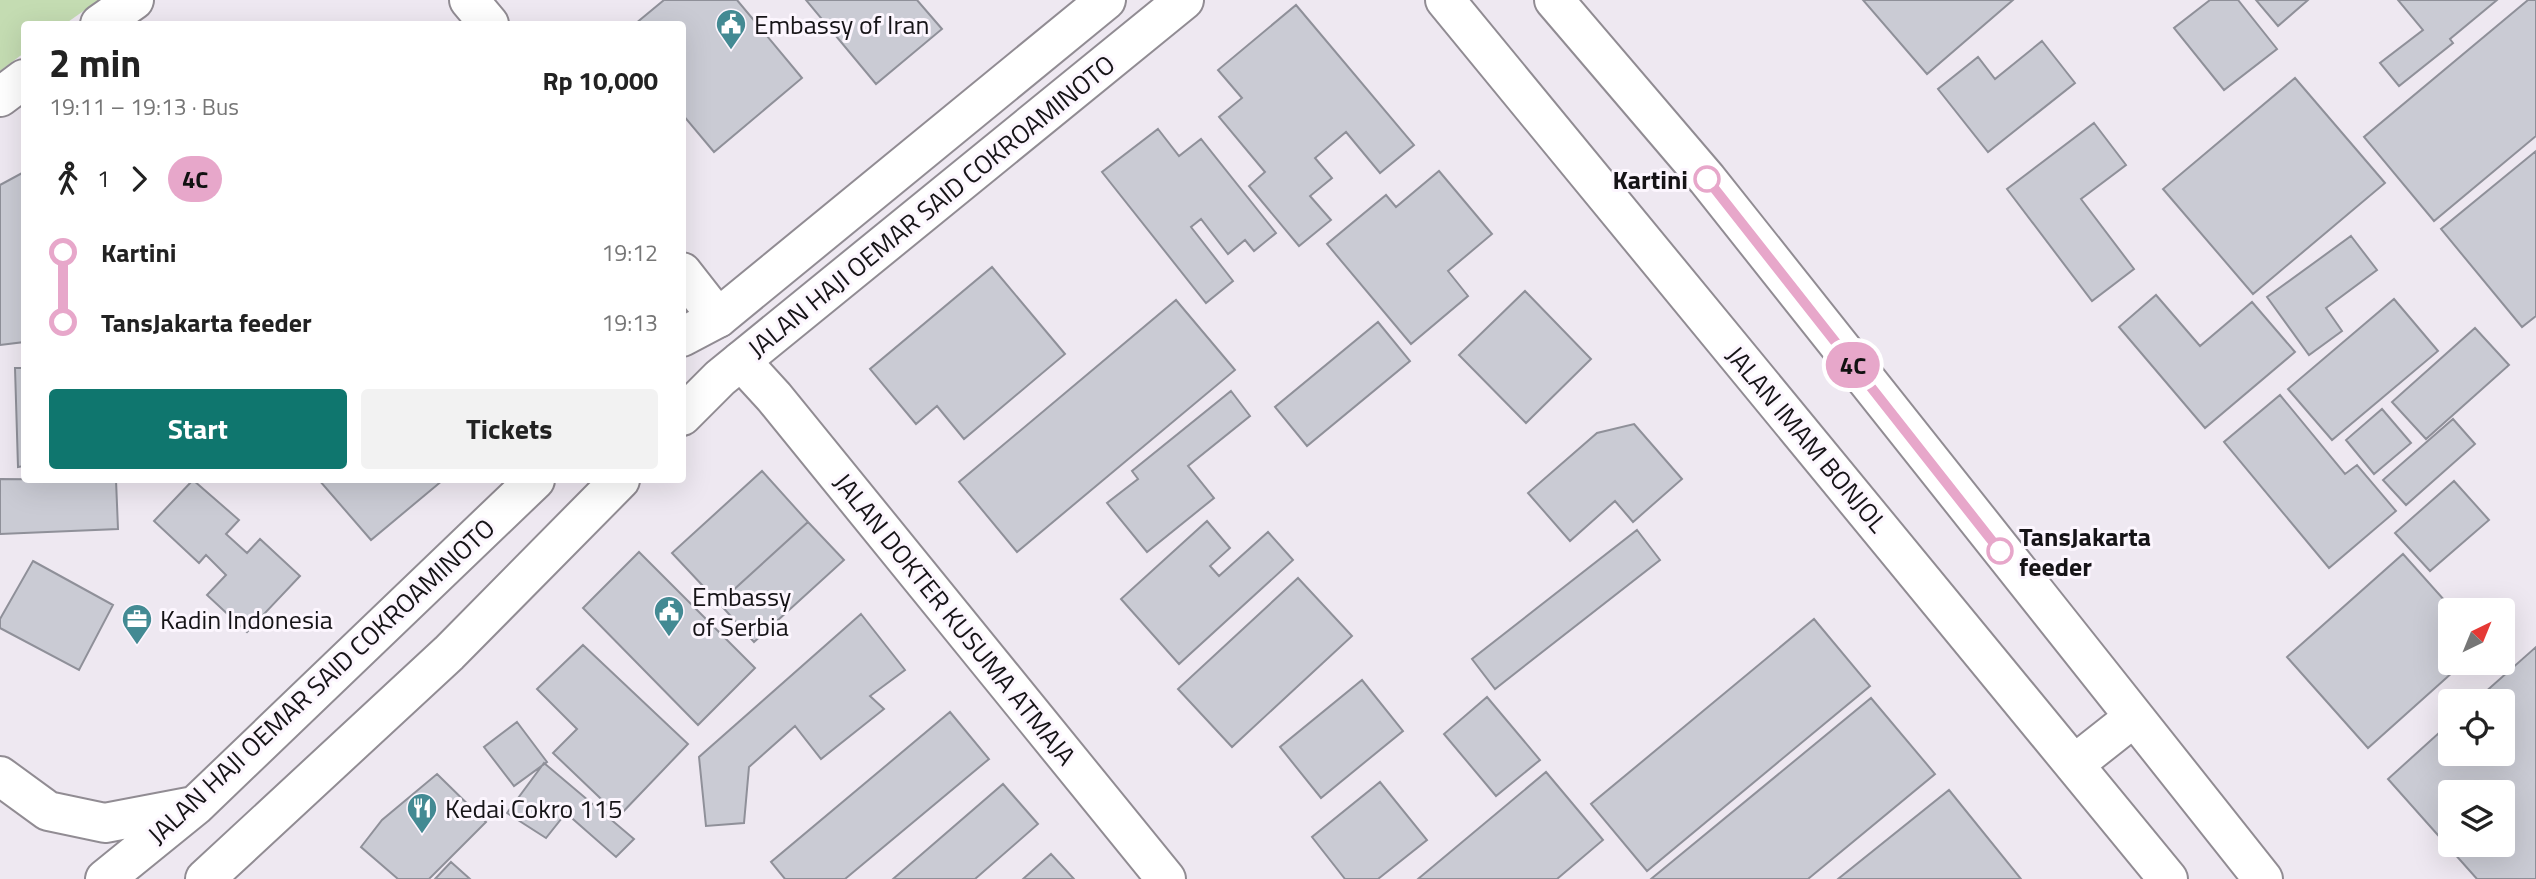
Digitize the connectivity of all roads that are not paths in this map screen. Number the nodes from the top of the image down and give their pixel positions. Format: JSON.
{"nodes":[{"id":1,"x":134,"y":0,"type":"edge"},
{"id":2,"x":469,"y":0,"type":"edge"},
{"id":3,"x":1106,"y":0,"type":"edge"},
{"id":4,"x":1184,"y":0,"type":"edge"},
{"id":5,"x":1445,"y":0,"type":"edge"},
{"id":6,"x":1554,"y":0,"type":"edge"},
{"id":7,"x":104,"y":21,"type":"edge"},
{"id":8,"x":486,"y":21,"type":"edge"},
{"id":9,"x":21,"y":81,"type":"edge"},
{"id":10,"x":0,"y":97,"type":"edge"},
{"id":11,"x":686,"y":277,"type":"edge"},
{"id":12,"x":718,"y":318,"type":"junction"},
{"id":13,"x":686,"y":335,"type":"edge"},
{"id":14,"x":741,"y":361,"type":"junction"},
{"id":15,"x":686,"y":412,"type":"edge"},
{"id":16,"x":531,"y":483,"type":"edge"},
{"id":17,"x":617,"y":483,"type":"edge"},
{"id":18,"x":2133,"y":718,"type":"junction"},
{"id":19,"x":2076,"y":763,"type":"junction"},
{"id":20,"x":0,"y":776,"type":"edge"},
{"id":21,"x":195,"y":806,"type":"junction"},
{"id":22,"x":215,"y":876,"type":"edge"},
{"id":23,"x":105,"y":879,"type":"edge"},
{"id":24,"x":1166,"y":879,"type":"edge"},
{"id":25,"x":2168,"y":879,"type":"edge"},
{"id":26,"x":2263,"y":879,"type":"edge"}],
"edges":[{"from":1,"to":7,"type":"main road"},
{"from":2,"to":8,"type":"main road"},
{"from":3,"to":12,"type":"main road","name":"JALAN HAJI OEMAR SAID COKROAMINOTO"},
{"from":4,"to":14,"type":"main road","name":"JALAN HAJI OEMAR SAID COKROAMINOTO"},
{"from":5,"to":19,"type":"main road","name":"JALAN IMAM BONJOL"},
{"from":6,"to":18,"type":"main road"},
{"from":9,"to":10,"type":"main road"},
{"from":11,"to":12,"type":"main road"},
{"from":12,"to":13,"type":"main road","name":"JALAN HAJI OEMAR SAID COKROAMINOTO"},
{"from":14,"to":15,"type":"main road","name":"JALAN HAJI OEMAR SAID COKROAMINOTO"},
{"from":14,"to":24,"type":"main road","name":"JALAN DOKTER KUSUMA ATMAJA"},
{"from":16,"to":21,"type":"main road","name":"JALAN HAJI OEMAR SAID COKROAMINOTO"},
{"from":17,"to":22,"type":"main road"},
{"from":18,"to":19,"type":"main road"},
{"from":18,"to":26,"type":"main road"},
{"from":19,"to":25,"type":"main road","name":"JALAN IMAM BONJOL"},
{"from":20,"to":21,"type":"main road"},
{"from":21,"to":23,"type":"main road","name":"JALAN HAJI OEMAR SAID COKROAMINOTO"}]}
